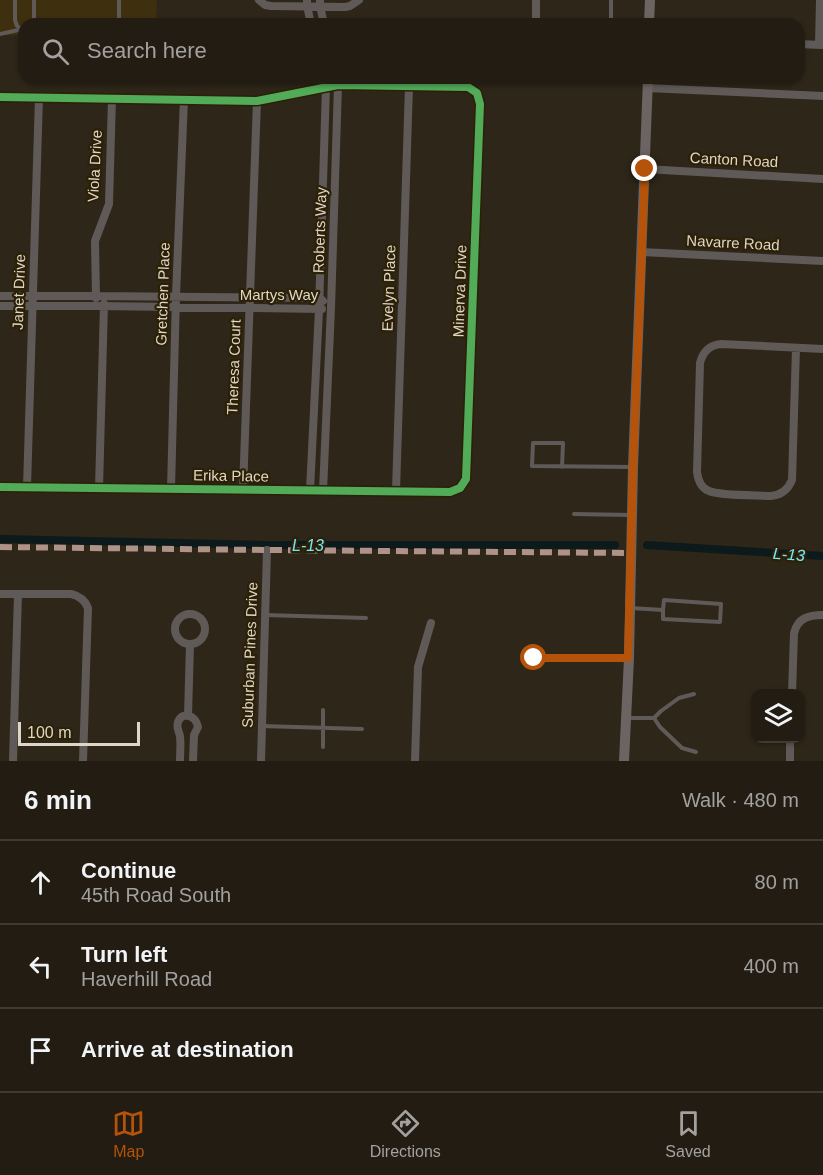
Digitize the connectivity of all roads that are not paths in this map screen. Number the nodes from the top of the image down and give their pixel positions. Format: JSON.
{"nodes":[{"id":1,"x":15,"y":0,"type":"edge"},
{"id":2,"x":34,"y":0,"type":"edge"},
{"id":3,"x":119,"y":0,"type":"edge"},
{"id":4,"x":259,"y":0,"type":"edge"},
{"id":5,"x":359,"y":0,"type":"edge"},
{"id":6,"x":536,"y":0,"type":"edge"},
{"id":7,"x":611,"y":0,"type":"edge"},
{"id":8,"x":650,"y":0,"type":"edge"},
{"id":9,"x":820,"y":0,"type":"edge"},
{"id":10,"x":307,"y":3,"type":"edge"},
{"id":11,"x":320,"y":3,"type":"edge"},
{"id":12,"x":34,"y":18,"type":"edge"},
{"id":13,"x":119,"y":18,"type":"edge"},
{"id":14,"x":310,"y":18,"type":"edge"},
{"id":15,"x":323,"y":18,"type":"edge"},
{"id":16,"x":536,"y":18,"type":"edge"},
{"id":17,"x":611,"y":18,"type":"edge"},
{"id":18,"x":649,"y":18,"type":"edge"},
{"id":19,"x":18,"y":26,"type":"edge"},
{"id":20,"x":18,"y":30,"type":"edge"},
{"id":21,"x":0,"y":34,"type":"edge"},
{"id":22,"x":805,"y":44,"type":"edge"},
{"id":23,"x":821,"y":45,"type":"edge"},
{"id":24,"x":325,"y":84,"type":"edge"},
{"id":25,"x":333,"y":84,"type":"edge"},
{"id":26,"x":337,"y":84,"type":"edge"},
{"id":27,"x":373,"y":84,"type":"edge"},
{"id":28,"x":647,"y":84,"type":"edge"},
{"id":29,"x":661,"y":84,"type":"edge"},
{"id":30,"x":409,"y":86,"type":"junction"},
{"id":31,"x":326,"y":87,"type":"junction"},
{"id":32,"x":823,"y":96,"type":"edge"},
{"id":33,"x":0,"y":97,"type":"edge"},
{"id":34,"x":39,"y":97,"type":"junction"},
{"id":35,"x":112,"y":98,"type":"junction"},
{"id":36,"x":184,"y":99,"type":"junction"},
{"id":37,"x":256,"y":101,"type":"junction"},
{"id":38,"x":645,"y":169,"type":"junction"},
{"id":39,"x":823,"y":179,"type":"edge"},
{"id":40,"x":641,"y":252,"type":"junction"},
{"id":41,"x":823,"y":261,"type":"edge"},
{"id":42,"x":0,"y":296,"type":"edge"},
{"id":43,"x":32,"y":296,"type":"junction"},
{"id":44,"x":100,"y":296,"type":"junction"},
{"id":45,"x":176,"y":296,"type":"junction"},
{"id":46,"x":250,"y":298,"type":"junction"},
{"id":47,"x":320,"y":298,"type":"junction"},
{"id":48,"x":0,"y":306,"type":"edge"},
{"id":49,"x":32,"y":306,"type":"junction"},
{"id":50,"x":100,"y":306,"type":"junction"},
{"id":51,"x":176,"y":308,"type":"junction"},
{"id":52,"x":331,"y":308,"type":"junction"},
{"id":53,"x":250,"y":309,"type":"junction"},
{"id":54,"x":319,"y":310,"type":"junction"},
{"id":55,"x":796,"y":348,"type":"junction"},
{"id":56,"x":823,"y":349,"type":"edge"},
{"id":57,"x":562,"y":466,"type":"junction"},
{"id":58,"x":633,"y":467,"type":"junction"},
{"id":59,"x":0,"y":487,"type":"edge"},
{"id":60,"x":27,"y":487,"type":"junction"},
{"id":61,"x":99,"y":488,"type":"junction"},
{"id":62,"x":460,"y":488,"type":"joint"},
{"id":63,"x":171,"y":489,"type":"junction"},
{"id":64,"x":243,"y":490,"type":"junction"},
{"id":65,"x":310,"y":490,"type":"junction"},
{"id":66,"x":323,"y":490,"type":"junction"},
{"id":67,"x":396,"y":491,"type":"junction"},
{"id":68,"x":574,"y":514,"type":"dead end"},
{"id":69,"x":632,"y":515,"type":"junction"},
{"id":70,"x":267,"y":550,"type":"dead end"},
{"id":71,"x":0,"y":594,"type":"edge"},
{"id":72,"x":18,"y":594,"type":"junction"},
{"id":73,"x":629,"y":608,"type":"junction"},
{"id":74,"x":663,"y":610,"type":"junction"},
{"id":75,"x":265,"y":615,"type":"junction"},
{"id":76,"x":823,"y":615,"type":"edge"},
{"id":77,"x":366,"y":618,"type":"dead end"},
{"id":78,"x":431,"y":623,"type":"dead end"},
{"id":79,"x":190,"y":644,"type":"junction"},
{"id":80,"x":534,"y":658,"type":"dead end"},
{"id":81,"x":628,"y":658,"type":"junction"},
{"id":82,"x":792,"y":689,"type":"edge"},
{"id":83,"x":694,"y":694,"type":"dead end"},
{"id":84,"x":323,"y":710,"type":"dead end"},
{"id":85,"x":189,"y":716,"type":"junction"},
{"id":86,"x":626,"y":718,"type":"junction"},
{"id":87,"x":654,"y":718,"type":"junction"},
{"id":88,"x":262,"y":726,"type":"junction"},
{"id":89,"x":323,"y":728,"type":"junction"},
{"id":90,"x":362,"y":729,"type":"dead end"},
{"id":91,"x":790,"y":743,"type":"edge"},
{"id":92,"x":323,"y":747,"type":"dead end"},
{"id":93,"x":696,"y":752,"type":"dead end"},
{"id":94,"x":14,"y":761,"type":"edge"},
{"id":95,"x":83,"y":761,"type":"edge"},
{"id":96,"x":180,"y":761,"type":"edge"},
{"id":97,"x":193,"y":761,"type":"edge"},
{"id":98,"x":261,"y":761,"type":"edge"},
{"id":99,"x":415,"y":761,"type":"edge"},
{"id":100,"x":624,"y":761,"type":"edge"},
{"id":101,"x":790,"y":761,"type":"edge"}],
"edges":[{"from":1,"to":19,"type":"lane"},
{"from":2,"to":12,"type":"lane"},
{"from":3,"to":13,"type":"lane"},
{"from":4,"to":10,"type":"street"},
{"from":5,"to":11,"type":"street"},
{"from":6,"to":16,"type":"street"},
{"from":7,"to":17,"type":"lane"},
{"from":8,"to":18,"type":"street"},
{"from":9,"to":23,"type":"street"},
{"from":10,"to":11,"type":"street"},
{"from":10,"to":14,"type":"street"},
{"from":11,"to":15,"type":"street"},
{"from":20,"to":21,"type":"lane"},
{"from":22,"to":23,"type":"street"},
{"from":24,"to":31,"type":"street","name":"Roberts Way"},
{"from":25,"to":31,"type":"street"},
{"from":26,"to":52,"type":"street","name":"Roberts Way"},
{"from":27,"to":30,"type":"street"},
{"from":28,"to":38,"type":"street"},
{"from":29,"to":32,"type":"street"},
{"from":30,"to":62,"type":"street","name":"Minerva Drive"},
{"from":30,"to":67,"type":"street","name":"Evelyn Place"},
{"from":31,"to":37,"type":"street"},
{"from":31,"to":47,"type":"street","name":"Roberts Way"},
{"from":33,"to":34,"type":"street"},
{"from":34,"to":35,"type":"street"},
{"from":34,"to":43,"type":"street","name":"Janet Drive"},
{"from":35,"to":36,"type":"street"},
{"from":35,"to":44,"type":"street","name":"Viola Drive"},
{"from":36,"to":37,"type":"street"},
{"from":36,"to":45,"type":"street","name":"Gretchen Place"},
{"from":37,"to":46,"type":"street","name":"Theresa Court"},
{"from":38,"to":39,"type":"street","name":"Canton Road"},
{"from":38,"to":40,"type":"street"},
{"from":40,"to":41,"type":"street","name":"Navarre Road"},
{"from":40,"to":58,"type":"street"},
{"from":42,"to":43,"type":"street","name":"Martys Way"},
{"from":43,"to":44,"type":"street","name":"Martys Way"},
{"from":43,"to":49,"type":"street","name":"Janet Drive"},
{"from":44,"to":45,"type":"street","name":"Martys Way"},
{"from":44,"to":50,"type":"street","name":"Viola Drive"},
{"from":45,"to":46,"type":"street","name":"Martys Way"},
{"from":45,"to":51,"type":"street","name":"Gretchen Place"},
{"from":46,"to":47,"type":"street","name":"Martys Way"},
{"from":46,"to":53,"type":"street","name":"Theresa Court"},
{"from":47,"to":52,"type":"street","name":"Martys Way"},
{"from":47,"to":54,"type":"street","name":"Roberts Way"},
{"from":48,"to":49,"type":"street","name":"Martys Way"},
{"from":49,"to":50,"type":"street","name":"Martys Way"},
{"from":49,"to":60,"type":"street","name":"Janet Drive"},
{"from":50,"to":51,"type":"street","name":"Martys Way"},
{"from":50,"to":61,"type":"street","name":"Viola Drive"},
{"from":51,"to":53,"type":"street","name":"Martys Way"},
{"from":51,"to":63,"type":"street","name":"Gretchen Place"},
{"from":52,"to":54,"type":"street","name":"Martys Way"},
{"from":52,"to":66,"type":"street","name":"Roberts Way"},
{"from":53,"to":54,"type":"street","name":"Martys Way"},
{"from":53,"to":64,"type":"street","name":"Theresa Court"},
{"from":54,"to":65,"type":"street","name":"Roberts Way"},
{"from":55,"to":55,"type":"street"},
{"from":55,"to":56,"type":"street"},
{"from":57,"to":57,"type":"lane"},
{"from":57,"to":58,"type":"lane"},
{"from":58,"to":69,"type":"street"},
{"from":59,"to":60,"type":"street","name":"Erika Place"},
{"from":60,"to":61,"type":"street","name":"Erika Place"},
{"from":61,"to":63,"type":"street","name":"Erika Place"},
{"from":62,"to":67,"type":"street","name":"Erika Place"},
{"from":63,"to":64,"type":"street","name":"Erika Place"},
{"from":64,"to":65,"type":"street","name":"Erika Place"},
{"from":65,"to":66,"type":"street","name":"Erika Place"},
{"from":66,"to":67,"type":"street","name":"Erika Place"},
{"from":68,"to":69,"type":"lane"},
{"from":69,"to":73,"type":"street"},
{"from":70,"to":75,"type":"street","name":"Suburban Pines Drive"},
{"from":71,"to":72,"type":"street"},
{"from":72,"to":94,"type":"street"},
{"from":72,"to":95,"type":"street"},
{"from":73,"to":74,"type":"lane"},
{"from":73,"to":81,"type":"street"},
{"from":74,"to":74,"type":"lane"},
{"from":75,"to":77,"type":"lane"},
{"from":75,"to":88,"type":"street","name":"Suburban Pines Drive"},
{"from":76,"to":82,"type":"street"},
{"from":78,"to":99,"type":"street"},
{"from":79,"to":79,"type":"street"},
{"from":79,"to":85,"type":"street"},
{"from":80,"to":81,"type":"street"},
{"from":81,"to":86,"type":"street"},
{"from":83,"to":87,"type":"lane"},
{"from":84,"to":89,"type":"lane"},
{"from":85,"to":96,"type":"street"},
{"from":85,"to":97,"type":"street"},
{"from":86,"to":87,"type":"lane"},
{"from":86,"to":100,"type":"street"},
{"from":87,"to":93,"type":"lane"},
{"from":88,"to":89,"type":"lane"},
{"from":88,"to":98,"type":"street","name":"Suburban Pines Drive"},
{"from":89,"to":90,"type":"lane"},
{"from":89,"to":92,"type":"lane"},
{"from":91,"to":101,"type":"street"}]}
